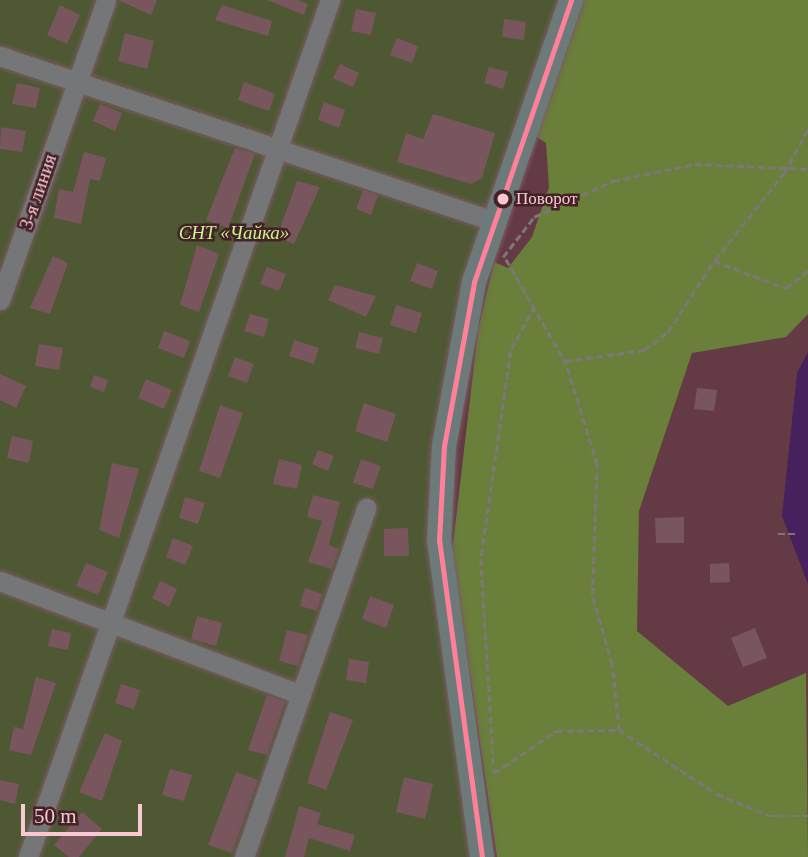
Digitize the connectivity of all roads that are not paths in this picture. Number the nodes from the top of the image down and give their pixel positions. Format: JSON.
{"nodes":[{"id":1,"x":106,"y":0,"type":"edge"},
{"id":2,"x":330,"y":0,"type":"edge"},
{"id":3,"x":571,"y":0,"type":"edge"},
{"id":4,"x":0,"y":56,"type":"edge"},
{"id":5,"x":76,"y":85,"type":"junction"},
{"id":6,"x":277,"y":150,"type":"junction"},
{"id":7,"x":493,"y":221,"type":"junction"},
{"id":8,"x":0,"y":300,"type":"edge"},
{"id":9,"x":366,"y":508,"type":"dead end"},
{"id":10,"x":0,"y":581,"type":"edge"},
{"id":11,"x":111,"y":623,"type":"junction"},
{"id":12,"x":301,"y":695,"type":"junction"},
{"id":13,"x":28,"y":857,"type":"edge"},
{"id":14,"x":244,"y":857,"type":"edge"},
{"id":15,"x":482,"y":857,"type":"edge"}],
"edges":[{"from":1,"to":5,"type":"street","name":"3-я линия"},
{"from":2,"to":6,"type":"street"},
{"from":3,"to":7,"type":"main road"},
{"from":4,"to":5,"type":"street"},
{"from":5,"to":6,"type":"street"},
{"from":5,"to":8,"type":"street","name":"3-я линия"},
{"from":6,"to":7,"type":"street"},
{"from":6,"to":11,"type":"street"},
{"from":7,"to":15,"type":"main road"},
{"from":9,"to":12,"type":"street"},
{"from":10,"to":11,"type":"street"},
{"from":11,"to":12,"type":"street"},
{"from":11,"to":13,"type":"street"},
{"from":12,"to":14,"type":"street"}]}
